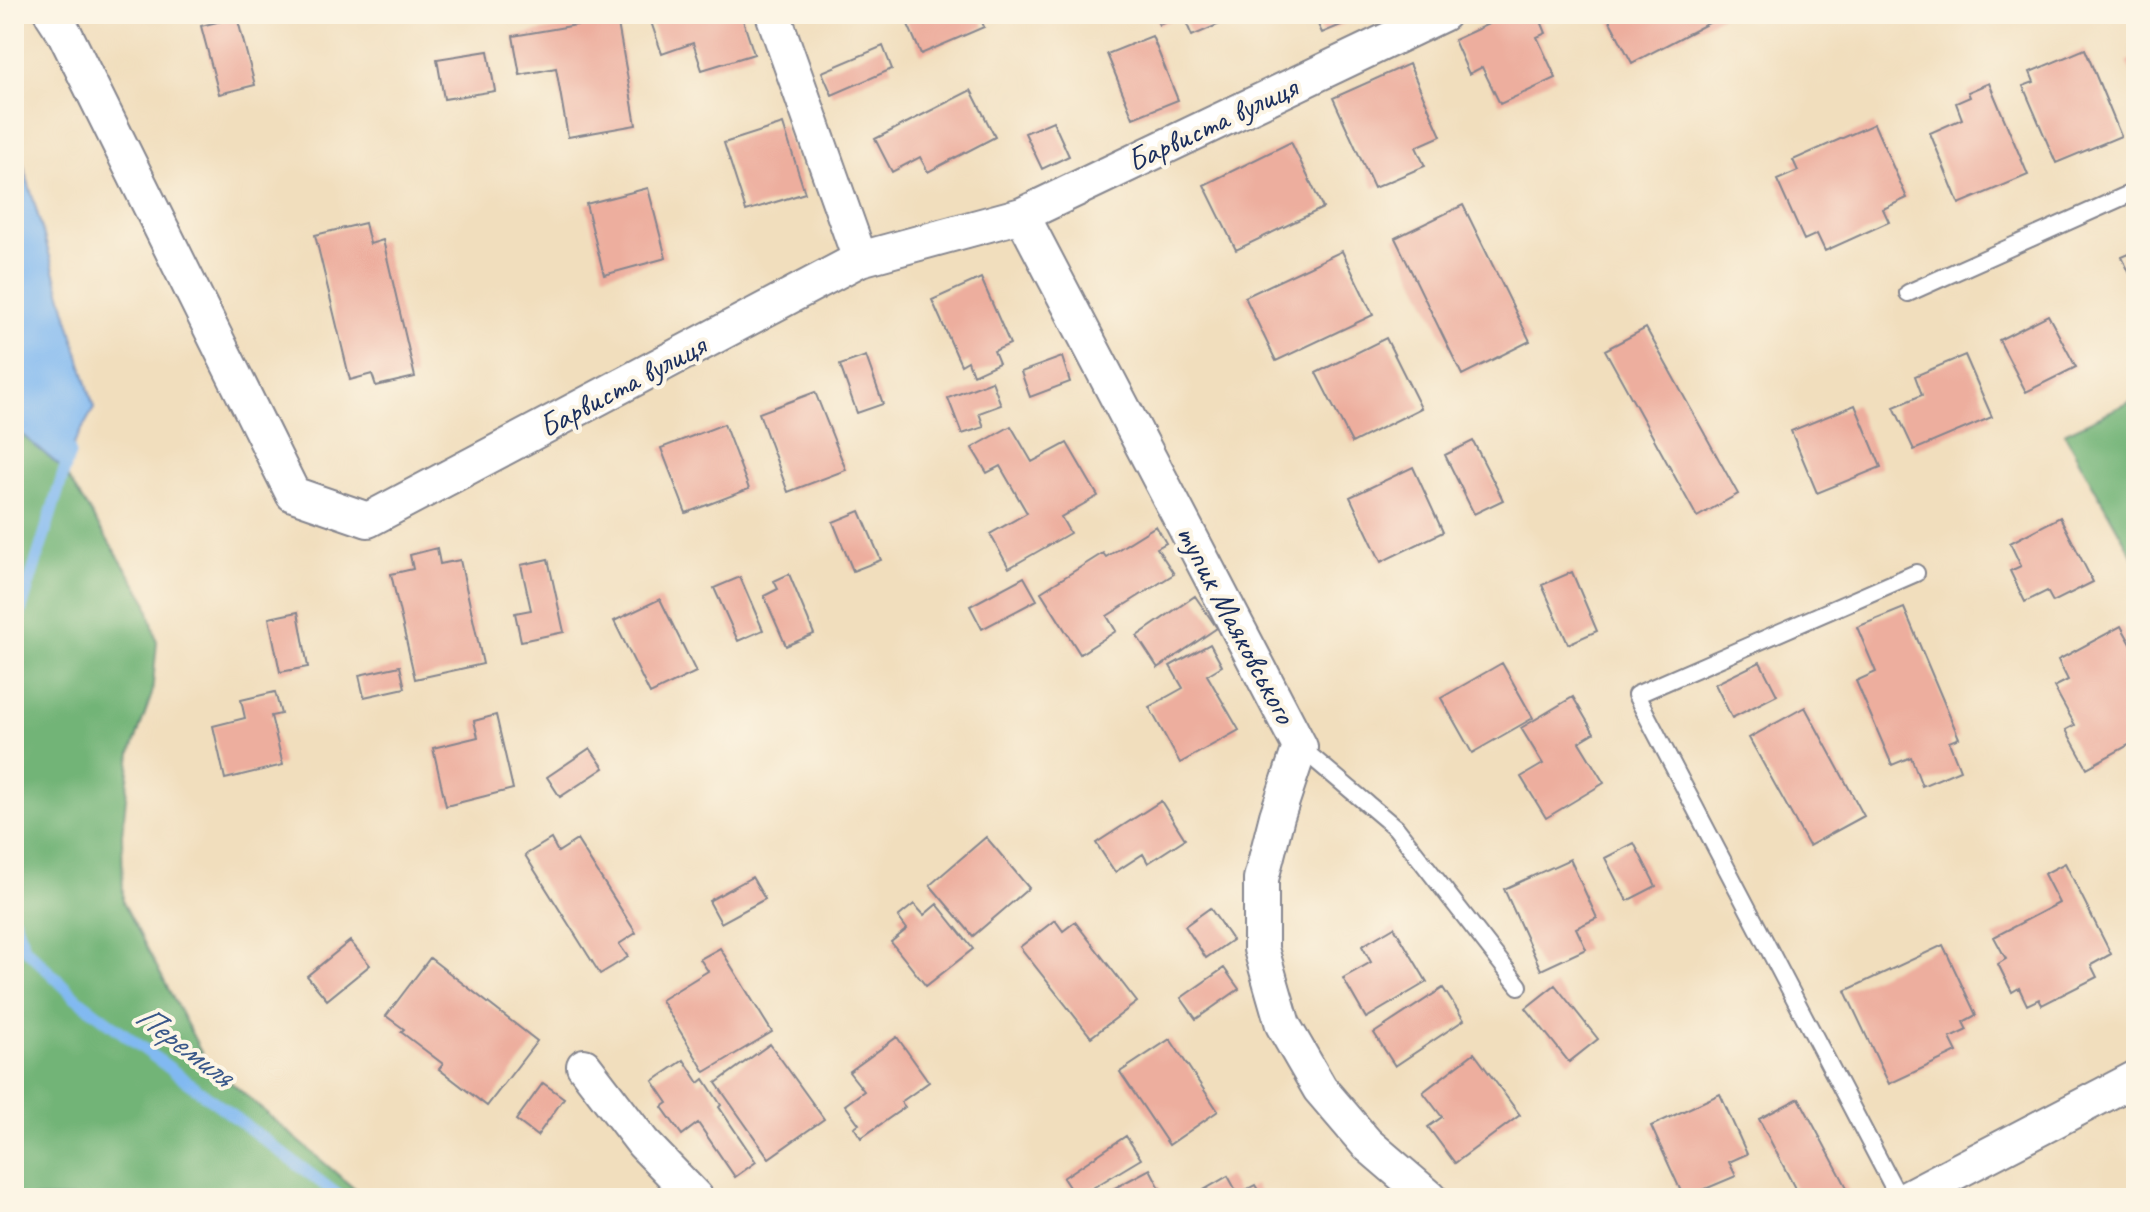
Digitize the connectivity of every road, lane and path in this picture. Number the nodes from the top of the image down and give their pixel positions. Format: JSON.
{"nodes":[{"id":1,"x":52,"y":14,"type":"edge"},
{"id":2,"x":773,"y":14,"type":"edge"},
{"id":3,"x":1443,"y":14,"type":"edge"},
{"id":4,"x":2136,"y":191,"type":"edge"},
{"id":5,"x":1022,"y":215,"type":"junction"},
{"id":6,"x":860,"y":259,"type":"junction"},
{"id":7,"x":1908,"y":293,"type":"dead end"},
{"id":8,"x":1916,"y":573,"type":"dead end"},
{"id":9,"x":1300,"y":747,"type":"junction"},
{"id":10,"x":1519,"y":986,"type":"dead end"},
{"id":11,"x":584,"y":1066,"type":"dead end"},
{"id":12,"x":2136,"y":1078,"type":"edge"},
{"id":13,"x":696,"y":1198,"type":"edge"},
{"id":14,"x":1430,"y":1198,"type":"edge"},
{"id":15,"x":1899,"y":1198,"type":"edge"},
{"id":16,"x":1906,"y":1198,"type":"edge"}],
"edges":[{"from":1,"to":6,"type":"street","name":"Барвиста вулиця"},
{"from":2,"to":6,"type":"street"},
{"from":3,"to":5,"type":"street","name":"Барвиста вулиця"},
{"from":4,"to":7,"type":"lane"},
{"from":5,"to":6,"type":"street","name":"Барвиста вулиця"},
{"from":5,"to":9,"type":"street","name":"тупик Маяковського"},
{"from":8,"to":15,"type":"lane"},
{"from":9,"to":10,"type":"lane"},
{"from":9,"to":14,"type":"street","name":"тупик Маяковського"},
{"from":11,"to":13,"type":"street"},
{"from":12,"to":16,"type":"street"}]}
